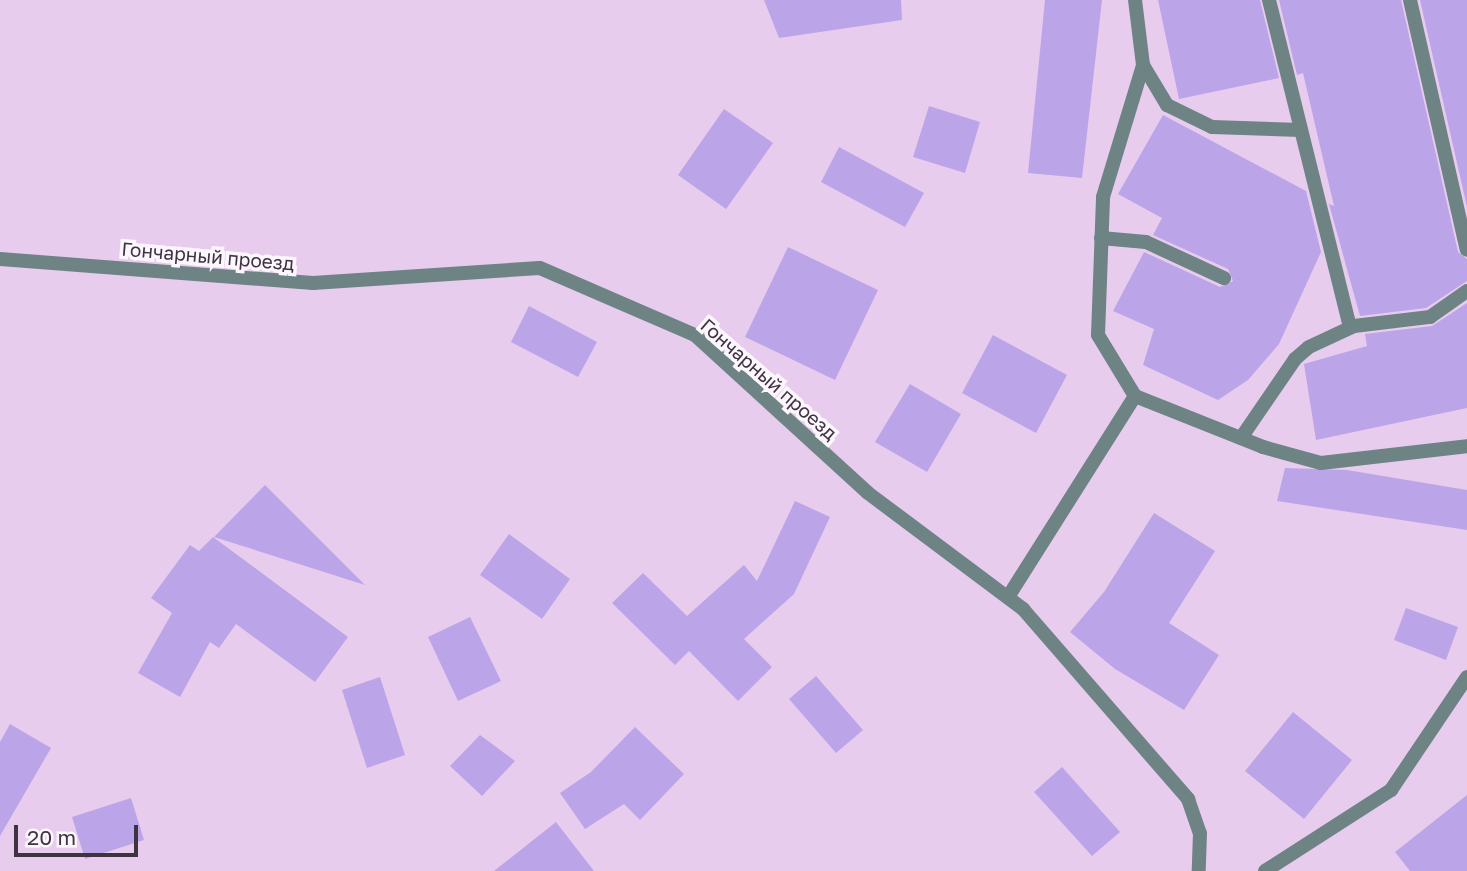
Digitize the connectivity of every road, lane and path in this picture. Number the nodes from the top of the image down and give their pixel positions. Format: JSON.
{"nodes":[{"id":1,"x":1135,"y":0,"type":"edge"},
{"id":2,"x":1269,"y":0,"type":"edge"},
{"id":3,"x":1410,"y":0,"type":"edge"},
{"id":4,"x":1143,"y":65,"type":"junction"},
{"id":5,"x":1301,"y":130,"type":"junction"},
{"id":6,"x":1101,"y":239,"type":"junction"},
{"id":7,"x":1467,"y":250,"type":"edge"},
{"id":8,"x":0,"y":258,"type":"edge"},
{"id":9,"x":1224,"y":278,"type":"dead end"},
{"id":10,"x":1467,"y":291,"type":"edge"},
{"id":11,"x":1350,"y":327,"type":"junction"},
{"id":12,"x":1135,"y":396,"type":"junction"},
{"id":13,"x":1241,"y":438,"type":"junction"},
{"id":14,"x":1467,"y":446,"type":"edge"},
{"id":15,"x":1008,"y":597,"type":"junction"},
{"id":16,"x":1467,"y":677,"type":"edge"},
{"id":17,"x":1199,"y":871,"type":"edge"},
{"id":18,"x":1265,"y":871,"type":"edge"}],
"edges":[{"from":1,"to":4,"type":"street"},
{"from":2,"to":5,"type":"street"},
{"from":3,"to":7,"type":"street"},
{"from":4,"to":5,"type":"street"},
{"from":4,"to":6,"type":"street"},
{"from":5,"to":11,"type":"street"},
{"from":6,"to":9,"type":"street"},
{"from":6,"to":12,"type":"street"},
{"from":8,"to":15,"type":"street","name":"Гончарный проезд"},
{"from":10,"to":11,"type":"street"},
{"from":11,"to":13,"type":"street"},
{"from":12,"to":13,"type":"street"},
{"from":12,"to":15,"type":"street"},
{"from":13,"to":14,"type":"street"},
{"from":15,"to":17,"type":"street","name":"Гончарный проезд"},
{"from":16,"to":18,"type":"street"}]}
